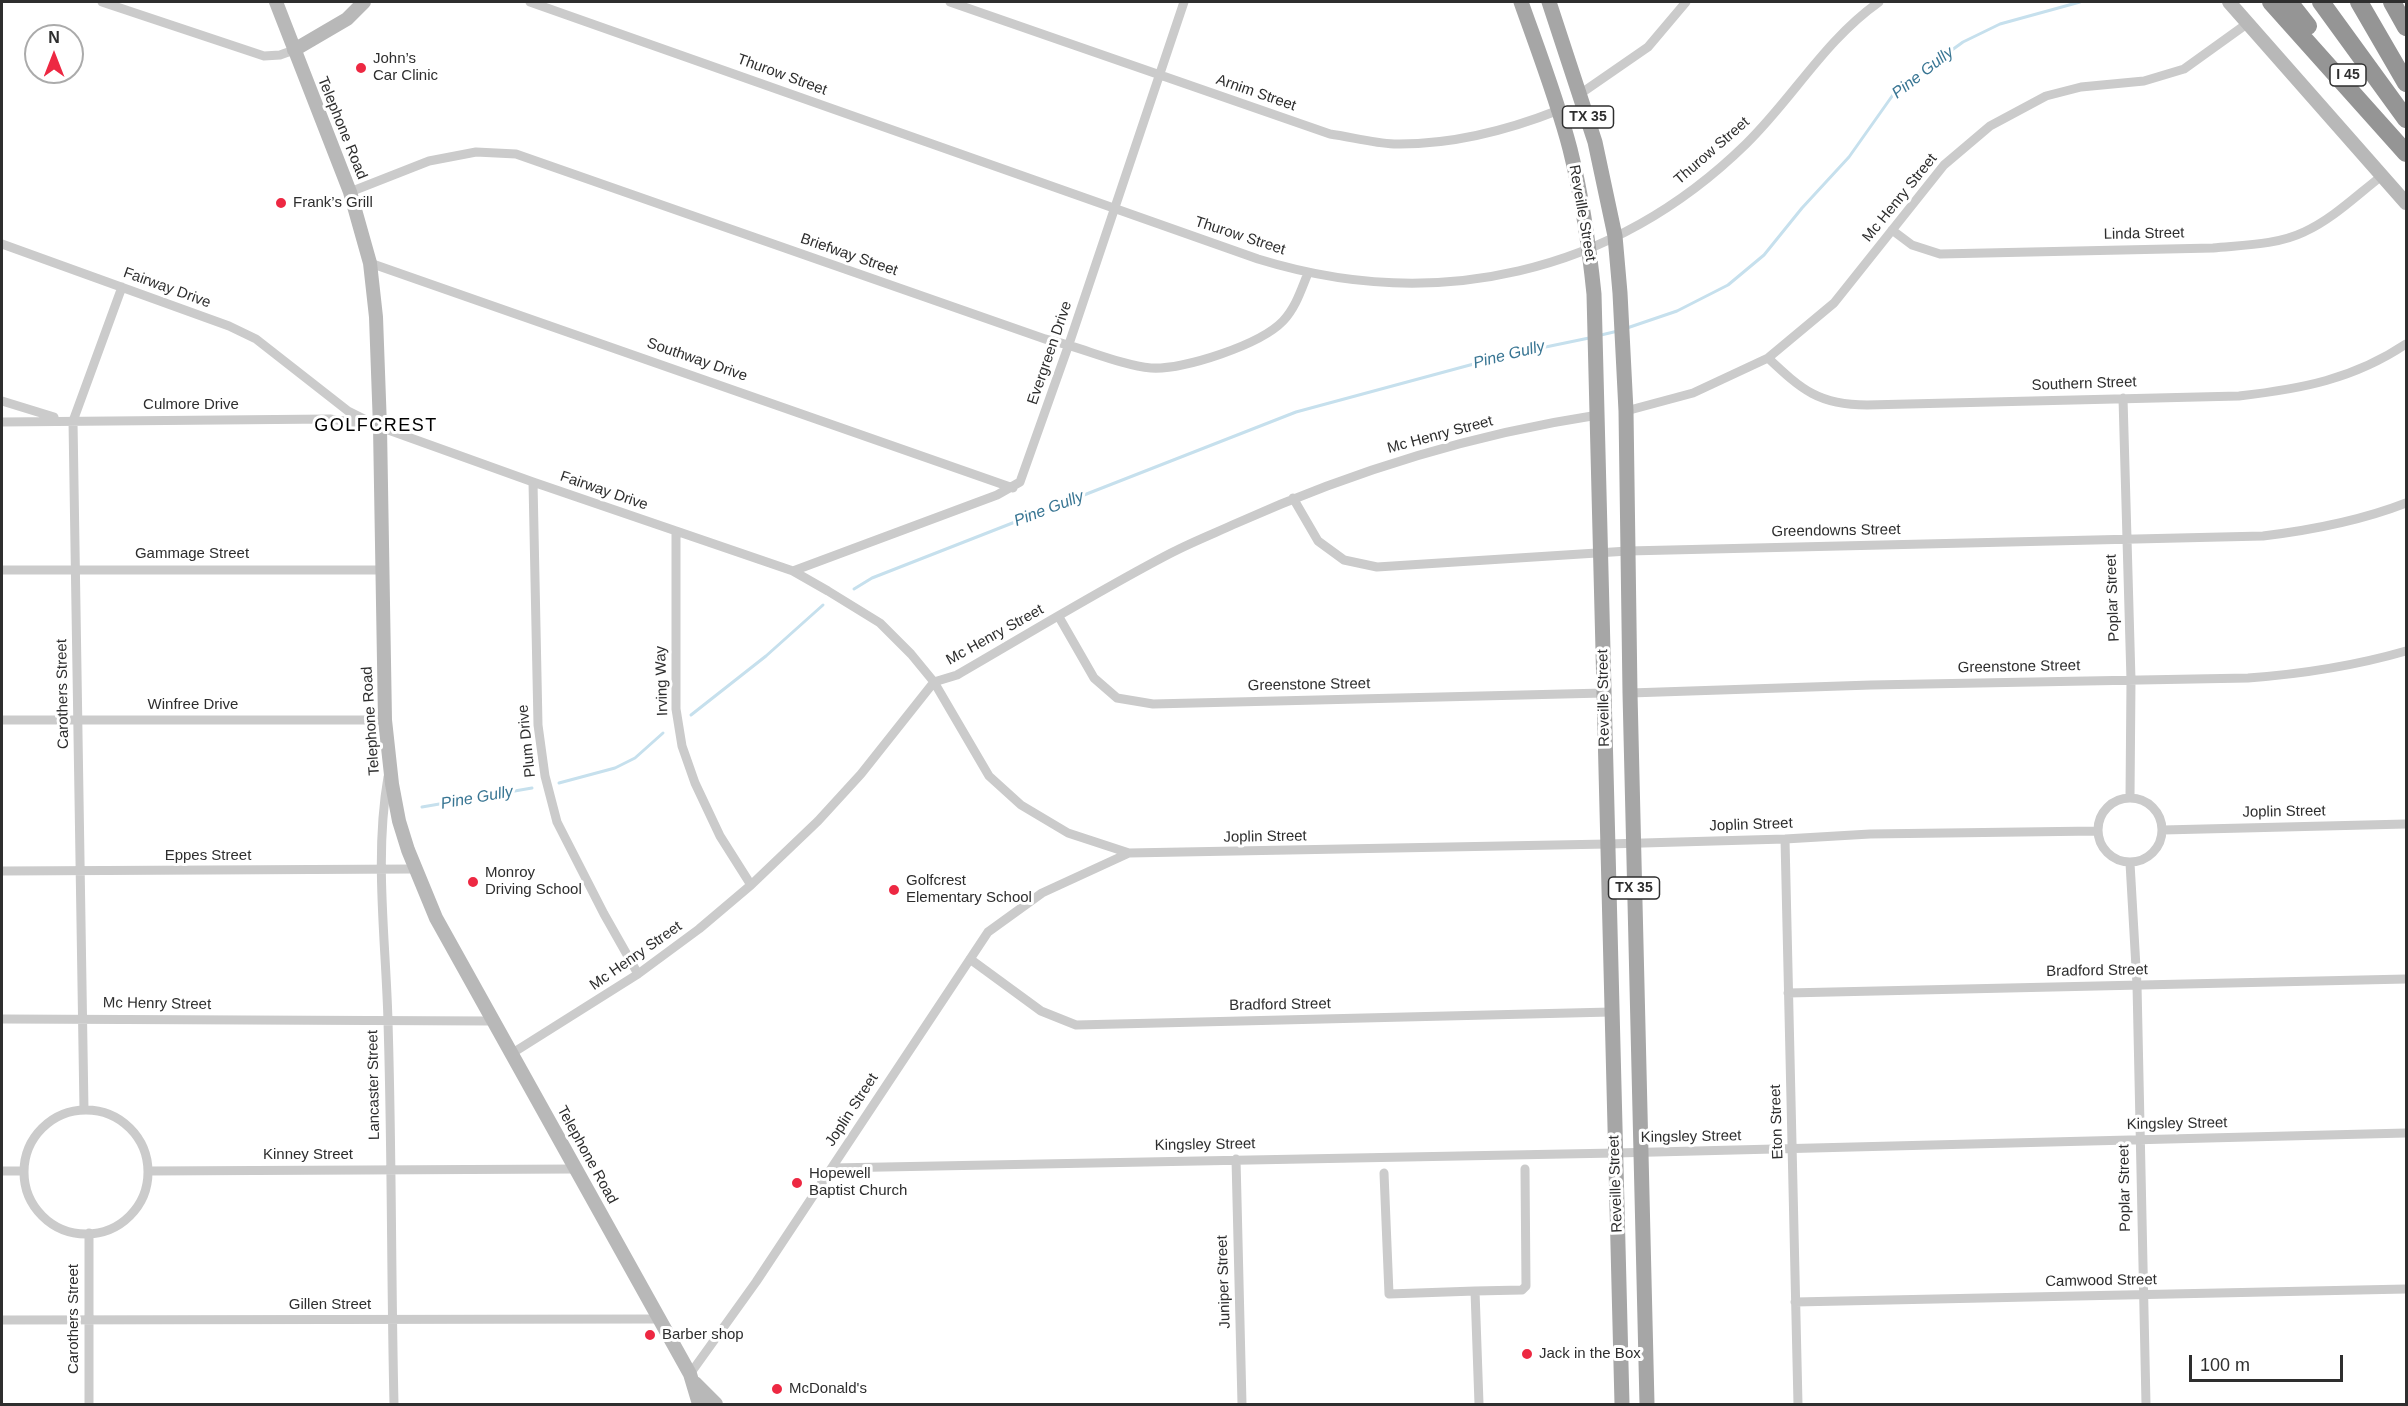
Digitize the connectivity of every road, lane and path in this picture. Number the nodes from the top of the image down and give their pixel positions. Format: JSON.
{"nodes":[{"id":1,"x":102,"y":2,"type":"edge"},
{"id":2,"x":276,"y":2,"type":"edge"},
{"id":3,"x":365,"y":2,"type":"edge"},
{"id":4,"x":530,"y":2,"type":"edge"},
{"id":5,"x":951,"y":2,"type":"edge"},
{"id":6,"x":1184,"y":2,"type":"edge"},
{"id":7,"x":1521,"y":2,"type":"edge"},
{"id":8,"x":1550,"y":2,"type":"edge"},
{"id":9,"x":1686,"y":2,"type":"edge"},
{"id":10,"x":1880,"y":2,"type":"edge"},
{"id":11,"x":2229,"y":2,"type":"edge"},
{"id":12,"x":2271,"y":2,"type":"edge"},
{"id":13,"x":2289,"y":2,"type":"edge"},
{"id":14,"x":2321,"y":2,"type":"edge"},
{"id":15,"x":2359,"y":2,"type":"edge"},
{"id":16,"x":2248,"y":23,"type":"junction"},
{"id":17,"x":294,"y":50,"type":"junction"},
{"id":18,"x":1160,"y":76,"type":"junction"},
{"id":19,"x":2406,"y":82,"type":"edge"},
{"id":20,"x":1580,"y":94,"type":"junction"},
{"id":21,"x":1559,"y":110,"type":"junction"},
{"id":22,"x":2406,"y":119,"type":"edge"},
{"id":23,"x":2406,"y":151,"type":"edge"},
{"id":24,"x":2383,"y":175,"type":"junction"},
{"id":25,"x":350,"y":192,"type":"junction"},
{"id":26,"x":2406,"y":203,"type":"edge"},
{"id":27,"x":1114,"y":209,"type":"junction"},
{"id":28,"x":1892,"y":230,"type":"junction"},
{"id":29,"x":1615,"y":236,"type":"junction"},
{"id":30,"x":2,"y":244,"type":"edge"},
{"id":31,"x":1589,"y":248,"type":"junction"},
{"id":32,"x":370,"y":263,"type":"junction"},
{"id":33,"x":1308,"y":273,"type":"junction"},
{"id":34,"x":122,"y":287,"type":"junction"},
{"id":35,"x":1069,"y":344,"type":"junction"},
{"id":36,"x":2406,"y":344,"type":"edge"},
{"id":37,"x":1768,"y":358,"type":"junction"},
{"id":38,"x":2123,"y":398,"type":"junction"},
{"id":39,"x":2,"y":401,"type":"edge"},
{"id":40,"x":1626,"y":411,"type":"junction"},
{"id":41,"x":1598,"y":415,"type":"junction"},
{"id":42,"x":73,"y":421,"type":"junction"},
{"id":43,"x":2,"y":422,"type":"edge"},
{"id":44,"x":380,"y":427,"type":"junction"},
{"id":45,"x":533,"y":482,"type":"junction"},
{"id":46,"x":1013,"y":488,"type":"junction"},
{"id":47,"x":1293,"y":498,"type":"junction"},
{"id":48,"x":2406,"y":503,"type":"edge"},
{"id":49,"x":676,"y":531,"type":"junction"},
{"id":50,"x":2126,"y":540,"type":"junction"},
{"id":51,"x":1628,"y":551,"type":"junction"},
{"id":52,"x":1600,"y":552,"type":"junction"},
{"id":53,"x":75,"y":569,"type":"junction"},
{"id":54,"x":2,"y":570,"type":"edge"},
{"id":55,"x":382,"y":570,"type":"junction"},
{"id":56,"x":793,"y":571,"type":"junction"},
{"id":57,"x":1059,"y":617,"type":"junction"},
{"id":58,"x":2406,"y":651,"type":"edge"},
{"id":59,"x":2131,"y":680,"type":"junction"},
{"id":60,"x":934,"y":682,"type":"junction"},
{"id":61,"x":1604,"y":693,"type":"junction"},
{"id":62,"x":1630,"y":693,"type":"junction"},
{"id":63,"x":78,"y":719,"type":"junction"},
{"id":64,"x":2,"y":720,"type":"edge"},
{"id":65,"x":385,"y":720,"type":"junction"},
{"id":66,"x":389,"y":766,"type":"junction"},
{"id":67,"x":2130,"y":797,"type":"junction"},
{"id":68,"x":2406,"y":824,"type":"edge"},
{"id":69,"x":2163,"y":830,"type":"junction"},
{"id":70,"x":2097,"y":831,"type":"junction"},
{"id":71,"x":1785,"y":839,"type":"junction"},
{"id":72,"x":1633,"y":843,"type":"junction"},
{"id":73,"x":1608,"y":844,"type":"junction"},
{"id":74,"x":1129,"y":853,"type":"junction"},
{"id":75,"x":2130,"y":863,"type":"junction"},
{"id":76,"x":415,"y":869,"type":"junction"},
{"id":77,"x":2,"y":871,"type":"edge"},
{"id":78,"x":81,"y":871,"type":"junction"},
{"id":79,"x":382,"y":871,"type":"junction"},
{"id":80,"x":751,"y":885,"type":"junction"},
{"id":81,"x":969,"y":959,"type":"junction"},
{"id":82,"x":638,"y":974,"type":"junction"},
{"id":83,"x":2406,"y":979,"type":"edge"},
{"id":84,"x":2137,"y":985,"type":"junction"},
{"id":85,"x":1788,"y":993,"type":"junction"},
{"id":86,"x":1611,"y":1012,"type":"junction"},
{"id":87,"x":83,"y":1018,"type":"junction"},
{"id":88,"x":2,"y":1019,"type":"edge"},
{"id":89,"x":388,"y":1021,"type":"junction"},
{"id":90,"x":492,"y":1021,"type":"junction"},
{"id":91,"x":511,"y":1054,"type":"junction"},
{"id":92,"x":84,"y":1110,"type":"junction"},
{"id":93,"x":2406,"y":1133,"type":"edge"},
{"id":94,"x":2139,"y":1140,"type":"junction"},
{"id":95,"x":1793,"y":1149,"type":"junction"},
{"id":96,"x":1616,"y":1153,"type":"junction"},
{"id":97,"x":1642,"y":1153,"type":"junction"},
{"id":98,"x":1236,"y":1160,"type":"junction"},
{"id":99,"x":832,"y":1168,"type":"junction"},
{"id":100,"x":576,"y":1169,"type":"junction"},
{"id":101,"x":1525,"y":1169,"type":"dead end"},
{"id":102,"x":148,"y":1170,"type":"junction"},
{"id":103,"x":391,"y":1170,"type":"junction"},
{"id":104,"x":2,"y":1171,"type":"edge"},
{"id":105,"x":23,"y":1171,"type":"junction"},
{"id":106,"x":1384,"y":1173,"type":"dead end"},
{"id":107,"x":89,"y":1233,"type":"junction"},
{"id":108,"x":2406,"y":1289,"type":"edge"},
{"id":109,"x":1475,"y":1291,"type":"junction"},
{"id":110,"x":2142,"y":1295,"type":"junction"},
{"id":111,"x":1796,"y":1302,"type":"junction"},
{"id":112,"x":659,"y":1319,"type":"junction"},
{"id":113,"x":2,"y":1320,"type":"edge"},
{"id":114,"x":89,"y":1320,"type":"junction"},
{"id":115,"x":392,"y":1320,"type":"junction"},
{"id":116,"x":692,"y":1378,"type":"junction"},
{"id":117,"x":89,"y":1404,"type":"edge"},
{"id":118,"x":394,"y":1404,"type":"edge"},
{"id":119,"x":699,"y":1404,"type":"edge"},
{"id":120,"x":716,"y":1404,"type":"edge"},
{"id":121,"x":1242,"y":1404,"type":"edge"},
{"id":122,"x":1479,"y":1404,"type":"edge"},
{"id":123,"x":1622,"y":1404,"type":"edge"},
{"id":124,"x":1647,"y":1404,"type":"edge"},
{"id":125,"x":1798,"y":1404,"type":"edge"},
{"id":126,"x":2146,"y":1404,"type":"edge"}],
"edges":[{"from":1,"to":17,"type":"street"},
{"from":2,"to":17,"type":"main road","name":"Telephone Road"},
{"from":3,"to":17,"type":"main road"},
{"from":4,"to":27,"type":"street","name":"Thurow Street"},
{"from":5,"to":18,"type":"street","name":"Arnim Street"},
{"from":6,"to":18,"type":"street","name":"Evergreen Drive"},
{"from":7,"to":21,"type":"main road","name":"Reveille Street","number":"TX 35"},
{"from":8,"to":20,"type":"main road","name":"Reveille Street","number":"TX 35"},
{"from":9,"to":20,"type":"street"},
{"from":10,"to":29,"type":"street","name":"Thurow Street"},
{"from":11,"to":16,"type":"main road"},
{"from":12,"to":23,"type":"highway"},
{"from":13,"to":23,"type":"highway","number":"I 45"},
{"from":14,"to":22,"type":"highway"},
{"from":15,"to":19,"type":"highway"},
{"from":16,"to":24,"type":"main road"},
{"from":16,"to":28,"type":"street","name":"Mc Henry Street"},
{"from":17,"to":25,"type":"main road","name":"Telephone Road"},
{"from":18,"to":21,"type":"street","name":"Arnim Street"},
{"from":18,"to":27,"type":"street","name":"Evergreen Drive"},
{"from":20,"to":29,"type":"main road","name":"Reveille Street","number":"TX 35"},
{"from":21,"to":31,"type":"main road","name":"Reveille Street","number":"TX 35"},
{"from":24,"to":26,"type":"main road"},
{"from":24,"to":28,"type":"street","name":"Linda Street"},
{"from":25,"to":32,"type":"main road","name":"Telephone Road"},
{"from":25,"to":35,"type":"street","name":"Briefway Street"},
{"from":27,"to":33,"type":"street","name":"Thurow Street"},
{"from":27,"to":35,"type":"street","name":"Evergreen Drive"},
{"from":28,"to":37,"type":"street","name":"Mc Henry Street"},
{"from":29,"to":31,"type":"street","name":"Thurow Street"},
{"from":29,"to":40,"type":"main road","name":"Reveille Street","number":"TX 35"},
{"from":30,"to":34,"type":"street","name":"Fairway Drive"},
{"from":31,"to":33,"type":"street","name":"Thurow Street"},
{"from":31,"to":41,"type":"main road","name":"Reveille Street","number":"TX 35"},
{"from":32,"to":44,"type":"main road","name":"Telephone Road"},
{"from":32,"to":46,"type":"street","name":"Southway Drive"},
{"from":33,"to":35,"type":"street","name":"Briefway Street"},
{"from":34,"to":42,"type":"street","name":"Carothers Street"},
{"from":34,"to":44,"type":"street","name":"Fairway Drive"},
{"from":35,"to":46,"type":"street","name":"Evergreen Drive"},
{"from":36,"to":38,"type":"street","name":"Southern Street"},
{"from":37,"to":38,"type":"street","name":"Southern Street"},
{"from":37,"to":40,"type":"street","name":"Mc Henry Street"},
{"from":38,"to":50,"type":"street","name":"Poplar Street"},
{"from":39,"to":42,"type":"street"},
{"from":40,"to":51,"type":"main road","name":"Reveille Street","number":"TX 35"},
{"from":41,"to":47,"type":"street","name":"Mc Henry Street"},
{"from":41,"to":52,"type":"main road","name":"Reveille Street","number":"TX 35"},
{"from":42,"to":43,"type":"street","name":"Culmore Drive"},
{"from":42,"to":44,"type":"street","name":"Culmore Drive"},
{"from":42,"to":53,"type":"street","name":"Carothers Street"},
{"from":44,"to":45,"type":"street","name":"Fairway Drive"},
{"from":44,"to":55,"type":"main road","name":"Telephone Road"},
{"from":45,"to":49,"type":"street","name":"Fairway Drive"},
{"from":45,"to":82,"type":"street","name":"Plum Drive"},
{"from":46,"to":56,"type":"street"},
{"from":47,"to":52,"type":"street","name":"Greendowns Street"},
{"from":47,"to":57,"type":"street","name":"Mc Henry Street"},
{"from":48,"to":50,"type":"street","name":"Greendowns Street"},
{"from":49,"to":56,"type":"street","name":"Fairway Drive"},
{"from":49,"to":80,"type":"street","name":"Irving Way"},
{"from":50,"to":51,"type":"street","name":"Greendowns Street"},
{"from":50,"to":59,"type":"street","name":"Poplar Street"},
{"from":51,"to":52,"type":"street","name":"Greendowns Street"},
{"from":51,"to":62,"type":"main road","name":"Reveille Street","number":"TX 35"},
{"from":52,"to":61,"type":"main road","name":"Reveille Street","number":"TX 35"},
{"from":53,"to":54,"type":"street","name":"Gammage Street"},
{"from":53,"to":55,"type":"street","name":"Gammage Street"},
{"from":53,"to":63,"type":"street","name":"Carothers Street"},
{"from":55,"to":65,"type":"main road","name":"Telephone Road"},
{"from":56,"to":60,"type":"street","name":"Fairway Drive"},
{"from":57,"to":60,"type":"street","name":"Mc Henry Street"},
{"from":57,"to":61,"type":"street","name":"Greenstone Street"},
{"from":58,"to":59,"type":"street","name":"Greenstone Street"},
{"from":59,"to":62,"type":"street","name":"Greenstone Street"},
{"from":59,"to":67,"type":"street","name":"Poplar Street"},
{"from":60,"to":74,"type":"street","name":"Fairway Drive"},
{"from":60,"to":80,"type":"street","name":"Mc Henry Street"},
{"from":61,"to":73,"type":"main road","name":"Reveille Street","number":"TX 35"},
{"from":62,"to":72,"type":"main road","name":"Reveille Street","number":"TX 35"},
{"from":63,"to":64,"type":"street","name":"Winfree Drive"},
{"from":63,"to":65,"type":"street","name":"Winfree Drive"},
{"from":63,"to":78,"type":"street","name":"Carothers Street"},
{"from":65,"to":66,"type":"main road","name":"Telephone Road"},
{"from":66,"to":76,"type":"main road","name":"Telephone Road"},
{"from":66,"to":79,"type":"street","name":"Lancaster Street"},
{"from":67,"to":69,"type":"street"},
{"from":67,"to":70,"type":"street"},
{"from":68,"to":69,"type":"street","name":"Joplin Street"},
{"from":69,"to":75,"type":"street"},
{"from":70,"to":71,"type":"street","name":"Joplin Street"},
{"from":70,"to":75,"type":"street"},
{"from":71,"to":72,"type":"street","name":"Joplin Street"},
{"from":71,"to":85,"type":"street","name":"Eton Street"},
{"from":72,"to":73,"type":"street","name":"Joplin Street"},
{"from":72,"to":97,"type":"main road","name":"Reveille Street","number":"TX 35"},
{"from":73,"to":74,"type":"street","name":"Joplin Street"},
{"from":73,"to":86,"type":"main road","name":"Reveille Street","number":"TX 35"},
{"from":74,"to":81,"type":"street","name":"Joplin Street"},
{"from":75,"to":84,"type":"street","name":"Poplar Street"},
{"from":76,"to":79,"type":"street","name":"Eppes Street"},
{"from":76,"to":90,"type":"main road","name":"Telephone Road"},
{"from":77,"to":78,"type":"street","name":"Eppes Street"},
{"from":78,"to":79,"type":"street","name":"Eppes Street"},
{"from":78,"to":87,"type":"street","name":"Carothers Street"},
{"from":79,"to":89,"type":"street","name":"Lancaster Street"},
{"from":80,"to":82,"type":"street","name":"Mc Henry Street"},
{"from":81,"to":86,"type":"street","name":"Bradford Street"},
{"from":81,"to":99,"type":"street","name":"Joplin Street"},
{"from":82,"to":91,"type":"street","name":"Mc Henry Street"},
{"from":83,"to":84,"type":"street","name":"Bradford Street"},
{"from":84,"to":85,"type":"street","name":"Bradford Street"},
{"from":84,"to":94,"type":"street","name":"Poplar Street"},
{"from":85,"to":95,"type":"street","name":"Eton Street"},
{"from":86,"to":96,"type":"main road","name":"Reveille Street","number":"TX 35"},
{"from":87,"to":88,"type":"street","name":"Mc Henry Street"},
{"from":87,"to":89,"type":"street","name":"Mc Henry Street"},
{"from":87,"to":92,"type":"street","name":"Carothers Street"},
{"from":89,"to":90,"type":"street","name":"Mc Henry Street"},
{"from":89,"to":103,"type":"street","name":"Lancaster Street"},
{"from":90,"to":91,"type":"main road","name":"Telephone Road"},
{"from":91,"to":100,"type":"main road","name":"Telephone Road"},
{"from":92,"to":102,"type":"street"},
{"from":92,"to":105,"type":"street"},
{"from":93,"to":94,"type":"street","name":"Kingsley Street"},
{"from":94,"to":95,"type":"street","name":"Kingsley Street"},
{"from":94,"to":110,"type":"street","name":"Poplar Street"},
{"from":95,"to":97,"type":"street","name":"Kingsley Street"},
{"from":95,"to":111,"type":"street","name":"Eton Street"},
{"from":96,"to":97,"type":"street","name":"Kingsley Street"},
{"from":96,"to":98,"type":"street","name":"Kingsley Street"},
{"from":96,"to":123,"type":"main road","name":"Reveille Street","number":"TX 35"},
{"from":97,"to":124,"type":"main road","name":"Reveille Street","number":"TX 35"},
{"from":98,"to":99,"type":"street","name":"Kingsley Street"},
{"from":98,"to":121,"type":"street","name":"Juniper Street"},
{"from":99,"to":116,"type":"street","name":"Joplin Street"},
{"from":100,"to":103,"type":"street","name":"Kinney Street"},
{"from":100,"to":112,"type":"main road","name":"Telephone Road"},
{"from":101,"to":109,"type":"street"},
{"from":102,"to":103,"type":"street","name":"Kinney Street"},
{"from":102,"to":107,"type":"street"},
{"from":103,"to":115,"type":"street","name":"Lancaster Street"},
{"from":104,"to":105,"type":"street"},
{"from":105,"to":107,"type":"street"},
{"from":106,"to":109,"type":"street"},
{"from":107,"to":114,"type":"street","name":"Carothers Street"},
{"from":108,"to":110,"type":"street","name":"Camwood Street"},
{"from":109,"to":122,"type":"street"},
{"from":110,"to":111,"type":"street","name":"Camwood Street"},
{"from":110,"to":126,"type":"street","name":"Poplar Street"},
{"from":111,"to":125,"type":"street","name":"Eton Street"},
{"from":112,"to":115,"type":"street","name":"Gillen Street"},
{"from":112,"to":116,"type":"main road","name":"Telephone Road"},
{"from":113,"to":114,"type":"street","name":"Gillen Street"},
{"from":114,"to":115,"type":"street","name":"Gillen Street"},
{"from":114,"to":117,"type":"street","name":"Carothers Street"},
{"from":115,"to":118,"type":"street","name":"Lancaster Street"},
{"from":116,"to":119,"type":"main road","name":"Telephone Road"},
{"from":116,"to":120,"type":"main road","name":"Telephone Road"}]}
